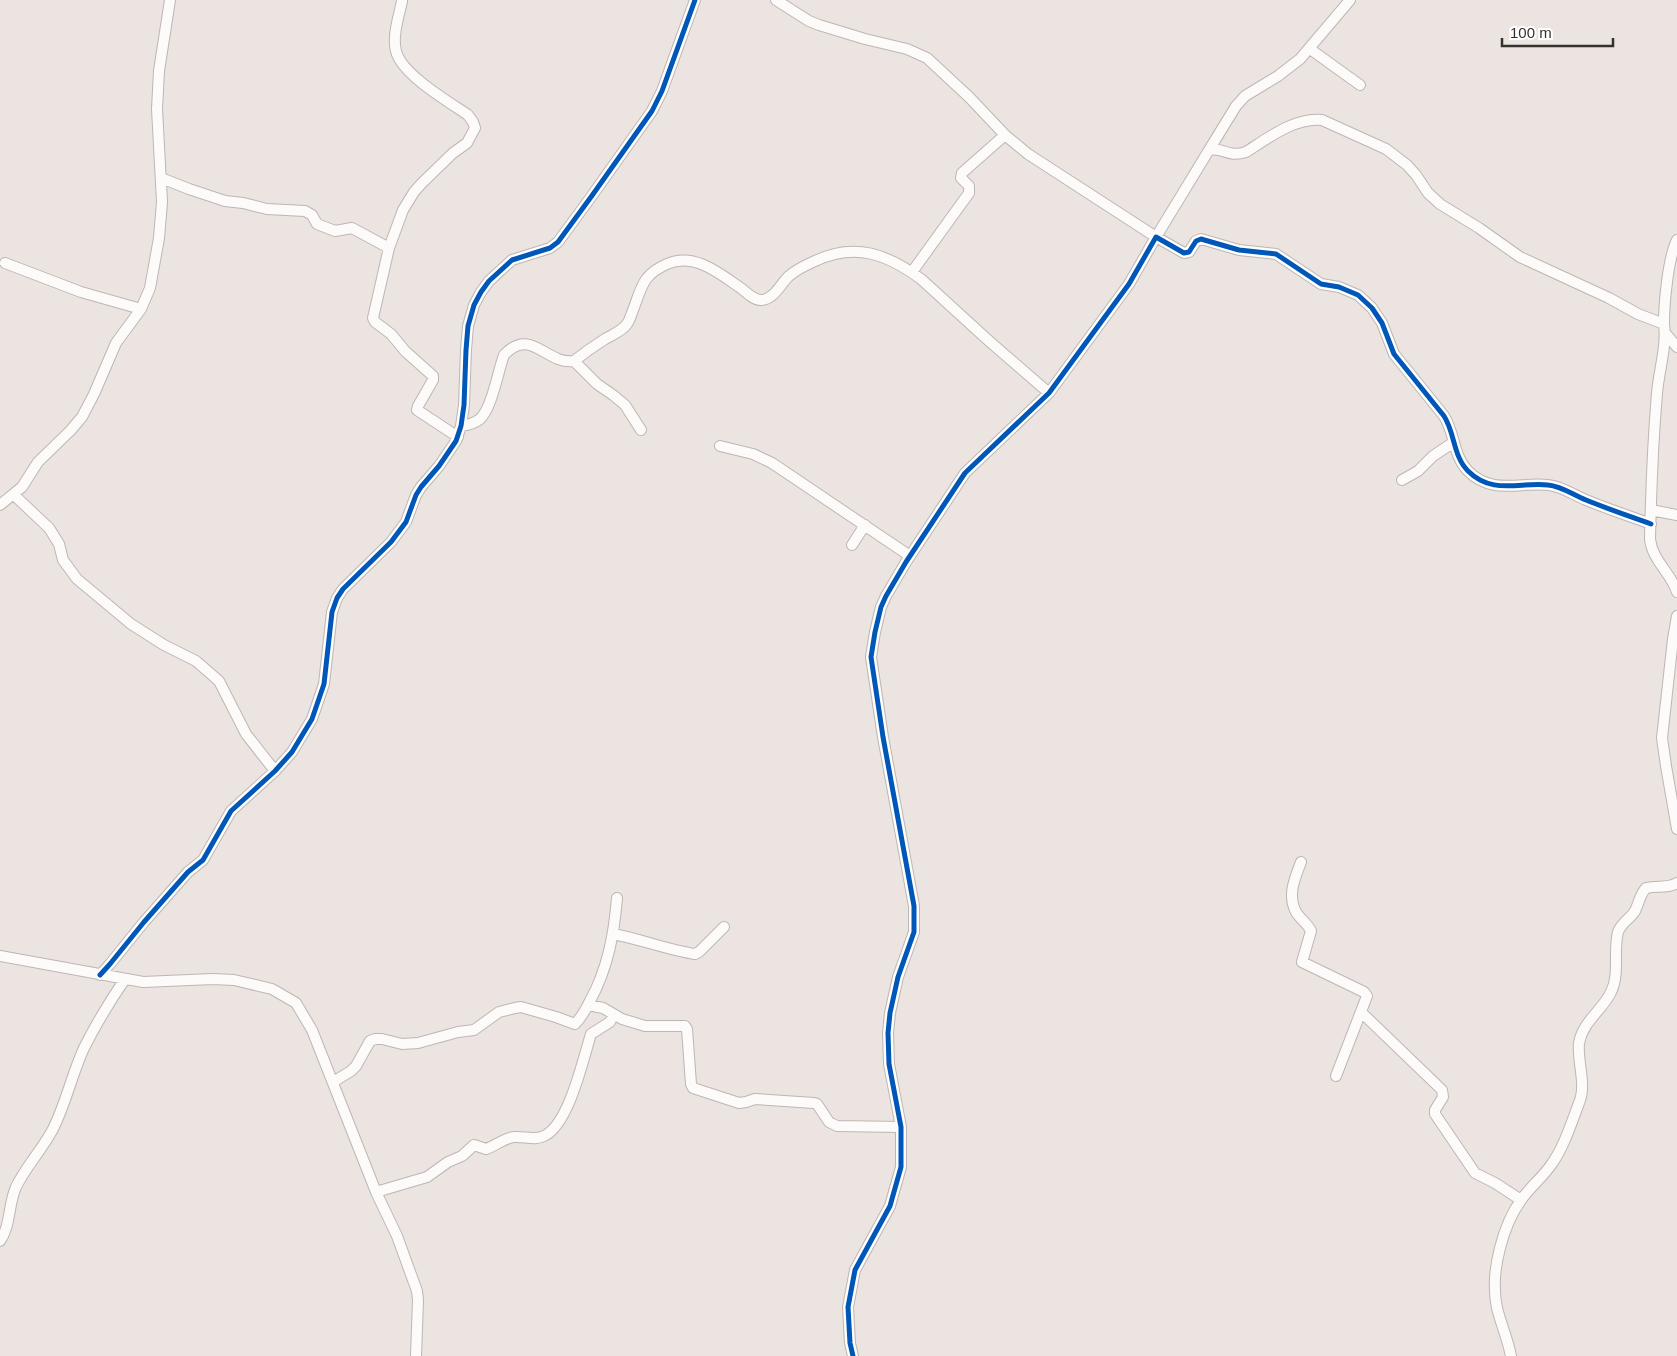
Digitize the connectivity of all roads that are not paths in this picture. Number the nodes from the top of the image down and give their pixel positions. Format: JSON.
{"nodes":[{"id":1,"x":170,"y":0,"type":"edge"},
{"id":2,"x":696,"y":0,"type":"edge"},
{"id":3,"x":776,"y":0,"type":"edge"},
{"id":4,"x":1350,"y":0,"type":"edge"},
{"id":5,"x":402,"y":1,"type":"dead end"},
{"id":6,"x":1310,"y":49,"type":"junction"},
{"id":7,"x":1360,"y":86,"type":"dead end"},
{"id":8,"x":1005,"y":136,"type":"junction"},
{"id":9,"x":1209,"y":150,"type":"junction"},
{"id":10,"x":161,"y":178,"type":"junction"},
{"id":11,"x":1156,"y":237,"type":"junction"},
{"id":12,"x":1677,"y":240,"type":"edge"},
{"id":13,"x":389,"y":248,"type":"junction"},
{"id":14,"x":5,"y":263,"type":"dead end"},
{"id":15,"x":912,"y":272,"type":"junction"},
{"id":16,"x":141,"y":309,"type":"junction"},
{"id":17,"x":1665,"y":329,"type":"junction"},
{"id":18,"x":1677,"y":347,"type":"edge"},
{"id":19,"x":574,"y":361,"type":"junction"},
{"id":20,"x":1049,"y":393,"type":"junction"},
{"id":21,"x":461,"y":426,"type":"junction"},
{"id":22,"x":641,"y":430,"type":"dead end"},
{"id":23,"x":458,"y":437,"type":"junction"},
{"id":24,"x":1454,"y":442,"type":"junction"},
{"id":25,"x":720,"y":446,"type":"dead end"},
{"id":26,"x":1402,"y":480,"type":"dead end"},
{"id":27,"x":14,"y":495,"type":"junction"},
{"id":28,"x":0,"y":505,"type":"edge"},
{"id":29,"x":1651,"y":510,"type":"junction"},
{"id":30,"x":1677,"y":515,"type":"edge"},
{"id":31,"x":1651,"y":524,"type":"junction"},
{"id":32,"x":865,"y":525,"type":"junction"},
{"id":33,"x":852,"y":545,"type":"dead end"},
{"id":34,"x":910,"y":556,"type":"junction"},
{"id":35,"x":1677,"y":592,"type":"edge"},
{"id":36,"x":1677,"y":616,"type":"edge"},
{"id":37,"x":275,"y":771,"type":"junction"},
{"id":38,"x":1677,"y":828,"type":"edge"},
{"id":39,"x":1301,"y":862,"type":"dead end"},
{"id":40,"x":1677,"y":883,"type":"edge"},
{"id":41,"x":617,"y":898,"type":"dead end"},
{"id":42,"x":724,"y":927,"type":"dead end"},
{"id":43,"x":614,"y":934,"type":"junction"},
{"id":44,"x":0,"y":956,"type":"edge"},
{"id":45,"x":100,"y":974,"type":"junction"},
{"id":46,"x":125,"y":979,"type":"junction"},
{"id":47,"x":588,"y":1005,"type":"junction"},
{"id":48,"x":1361,"y":1012,"type":"junction"},
{"id":49,"x":613,"y":1015,"type":"junction"},
{"id":50,"x":1336,"y":1076,"type":"dead end"},
{"id":51,"x":333,"y":1082,"type":"junction"},
{"id":52,"x":901,"y":1127,"type":"junction"},
{"id":53,"x":376,"y":1192,"type":"junction"},
{"id":54,"x":1521,"y":1200,"type":"junction"},
{"id":55,"x":0,"y":1241,"type":"edge"},
{"id":56,"x":416,"y":1356,"type":"edge"},
{"id":57,"x":853,"y":1356,"type":"edge"},
{"id":58,"x":1511,"y":1356,"type":"edge"}],
"edges":[{"from":1,"to":10,"type":"street"},
{"from":2,"to":21,"type":"street"},
{"from":3,"to":8,"type":"street"},
{"from":4,"to":6,"type":"street"},
{"from":5,"to":13,"type":"street"},
{"from":6,"to":7,"type":"street"},
{"from":6,"to":9,"type":"street"},
{"from":8,"to":11,"type":"street"},
{"from":8,"to":15,"type":"street"},
{"from":9,"to":11,"type":"street"},
{"from":9,"to":17,"type":"street"},
{"from":10,"to":13,"type":"street"},
{"from":10,"to":16,"type":"street"},
{"from":11,"to":20,"type":"street"},
{"from":11,"to":24,"type":"street"},
{"from":12,"to":17,"type":"street"},
{"from":13,"to":23,"type":"street"},
{"from":14,"to":16,"type":"street"},
{"from":15,"to":19,"type":"street"},
{"from":15,"to":20,"type":"street"},
{"from":16,"to":27,"type":"street"},
{"from":17,"to":18,"type":"street"},
{"from":17,"to":29,"type":"street"},
{"from":19,"to":21,"type":"street"},
{"from":19,"to":22,"type":"street"},
{"from":20,"to":34,"type":"street"},
{"from":21,"to":23,"type":"street"},
{"from":23,"to":37,"type":"street"},
{"from":24,"to":26,"type":"street"},
{"from":24,"to":31,"type":"street"},
{"from":25,"to":32,"type":"street"},
{"from":27,"to":28,"type":"street"},
{"from":27,"to":37,"type":"street"},
{"from":29,"to":30,"type":"street"},
{"from":29,"to":31,"type":"street"},
{"from":31,"to":35,"type":"street"},
{"from":32,"to":33,"type":"street"},
{"from":32,"to":34,"type":"street"},
{"from":34,"to":52,"type":"street"},
{"from":36,"to":38,"type":"street"},
{"from":37,"to":45,"type":"street"},
{"from":39,"to":48,"type":"street"},
{"from":40,"to":54,"type":"street"},
{"from":41,"to":43,"type":"street"},
{"from":42,"to":43,"type":"street"},
{"from":43,"to":47,"type":"street"},
{"from":44,"to":45,"type":"street"},
{"from":45,"to":46,"type":"street"},
{"from":46,"to":51,"type":"street"},
{"from":46,"to":55,"type":"street"},
{"from":47,"to":49,"type":"street"},
{"from":47,"to":51,"type":"street"},
{"from":48,"to":50,"type":"street"},
{"from":48,"to":54,"type":"street"},
{"from":49,"to":52,"type":"street"},
{"from":49,"to":53,"type":"street"},
{"from":51,"to":53,"type":"street"},
{"from":52,"to":57,"type":"street"},
{"from":53,"to":56,"type":"street"},
{"from":54,"to":58,"type":"street"}]}
